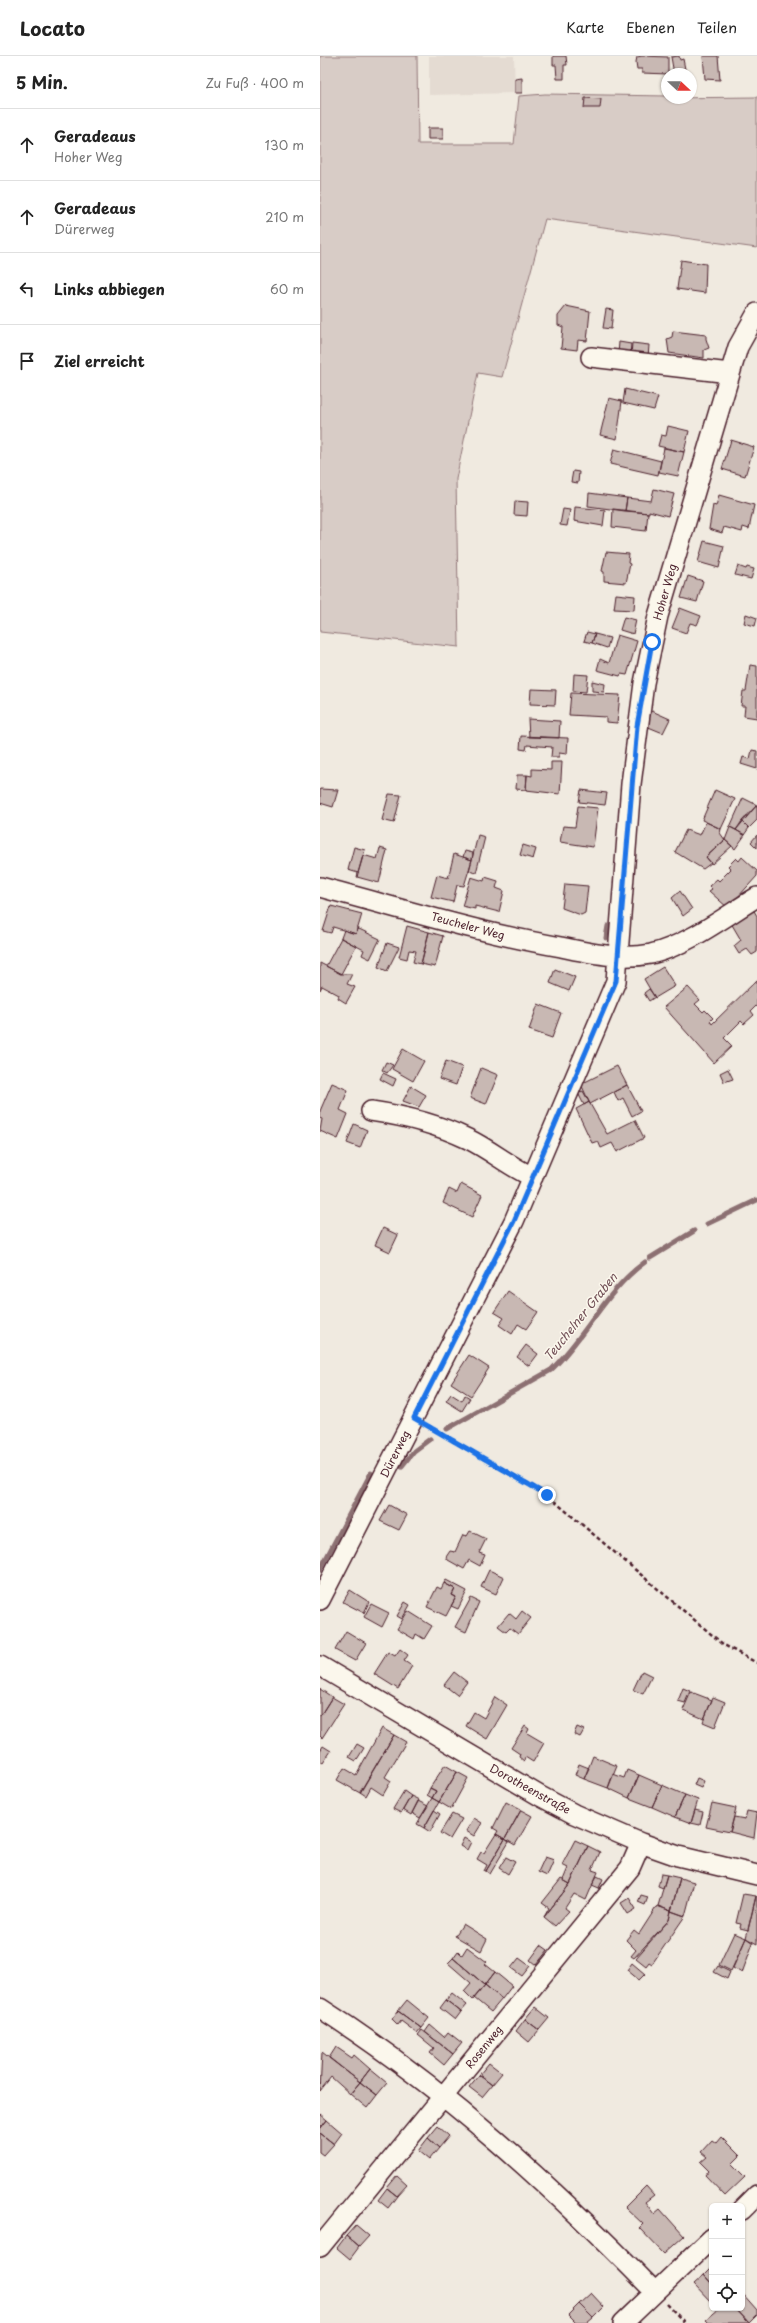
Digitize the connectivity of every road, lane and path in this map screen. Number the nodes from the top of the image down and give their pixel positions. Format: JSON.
{"nodes":[{"id":1,"x":757,"y":313,"type":"edge"},
{"id":2,"x":590,"y":357,"type":"dead end"},
{"id":3,"x":730,"y":373,"type":"junction"},
{"id":4,"x":320,"y":887,"type":"edge"},
{"id":5,"x":757,"y":897,"type":"edge"},
{"id":6,"x":618,"y":956,"type":"junction"},
{"id":7,"x":371,"y":1111,"type":"dead end"},
{"id":8,"x":533,"y":1177,"type":"junction"},
{"id":9,"x":414,"y":1418,"type":"junction"},
{"id":10,"x":320,"y":1600,"type":"edge"},
{"id":11,"x":757,"y":1663,"type":"edge"},
{"id":12,"x":320,"y":1666,"type":"edge"},
{"id":13,"x":641,"y":1842,"type":"junction"},
{"id":14,"x":757,"y":1875,"type":"edge"},
{"id":15,"x":320,"y":2008,"type":"edge"},
{"id":16,"x":443,"y":2098,"type":"junction"},
{"id":17,"x":757,"y":2195,"type":"edge"},
{"id":18,"x":745,"y":2207,"type":"edge"},
{"id":19,"x":711,"y":2239,"type":"edge"},
{"id":20,"x":320,"y":2247,"type":"edge"},
{"id":21,"x":656,"y":2292,"type":"junction"},
{"id":22,"x":623,"y":2323,"type":"edge"},
{"id":23,"x":685,"y":2323,"type":"edge"}],
"edges":[{"from":1,"to":3,"type":"street","name":"Hoher Weg"},
{"from":2,"to":3,"type":"street"},
{"from":3,"to":6,"type":"street","name":"Hoher Weg"},
{"from":4,"to":6,"type":"street","name":"Teucheler Weg"},
{"from":5,"to":6,"type":"street","name":"Teucheler Weg"},
{"from":6,"to":8,"type":"street","name":"Dürerweg"},
{"from":7,"to":8,"type":"street"},
{"from":8,"to":9,"type":"street","name":"Dürerweg"},
{"from":9,"to":10,"type":"street","name":"Dürerweg"},
{"from":9,"to":11,"type":"path"},
{"from":12,"to":13,"type":"street","name":"Dorotheenstraße"},
{"from":13,"to":14,"type":"street","name":"Dorotheenstraße"},
{"from":13,"to":16,"type":"street","name":"Rosenweg"},
{"from":15,"to":16,"type":"street"},
{"from":16,"to":20,"type":"street","name":"Rosenweg"},
{"from":16,"to":21,"type":"street"},
{"from":17,"to":18,"type":"street"},
{"from":19,"to":21,"type":"street"},
{"from":21,"to":22,"type":"street"},
{"from":21,"to":23,"type":"path"}]}
